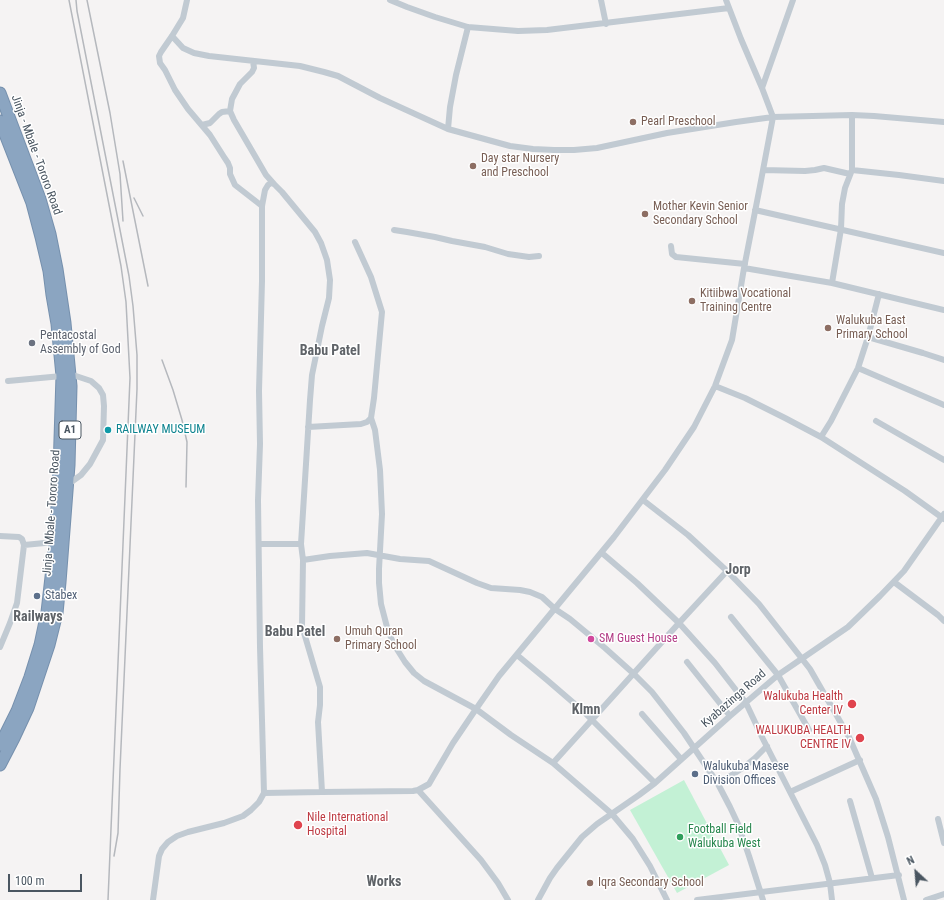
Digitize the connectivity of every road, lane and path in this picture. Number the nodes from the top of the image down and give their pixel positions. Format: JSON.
{"nodes":[{"id":1,"x":188,"y":0,"type":"edge"},
{"id":2,"x":390,"y":0,"type":"edge"},
{"id":3,"x":602,"y":0,"type":"edge"},
{"id":4,"x":726,"y":0,"type":"edge"},
{"id":5,"x":793,"y":0,"type":"edge"},
{"id":6,"x":728,"y":8,"type":"junction"},
{"id":7,"x":606,"y":24,"type":"junction"},
{"id":8,"x":468,"y":27,"type":"junction"},
{"id":9,"x":172,"y":36,"type":"junction"},
{"id":10,"x":253,"y":61,"type":"junction"},
{"id":11,"x":762,"y":88,"type":"junction"},
{"id":12,"x":0,"y":93,"type":"edge"},
{"id":13,"x":230,"y":111,"type":"junction"},
{"id":14,"x":852,"y":115,"type":"junction"},
{"id":15,"x":773,"y":117,"type":"junction"},
{"id":16,"x":0,"y":121,"type":"edge"},
{"id":17,"x":944,"y":122,"type":"edge"},
{"id":18,"x":202,"y":125,"type":"junction"},
{"id":19,"x":448,"y":129,"type":"junction"},
{"id":20,"x":763,"y":170,"type":"junction"},
{"id":21,"x":851,"y":172,"type":"junction"},
{"id":22,"x":266,"y":175,"type":"junction"},
{"id":23,"x":944,"y":181,"type":"edge"},
{"id":24,"x":274,"y":184,"type":"junction"},
{"id":25,"x":265,"y":190,"type":"junction"},
{"id":26,"x":262,"y":206,"type":"junction"},
{"id":27,"x":755,"y":210,"type":"junction"},
{"id":28,"x":841,"y":229,"type":"junction"},
{"id":29,"x":394,"y":230,"type":"dead end"},
{"id":30,"x":355,"y":242,"type":"dead end"},
{"id":31,"x":671,"y":246,"type":"dead end"},
{"id":32,"x":944,"y":253,"type":"edge"},
{"id":33,"x":539,"y":256,"type":"dead end"},
{"id":34,"x":744,"y":266,"type":"junction"},
{"id":35,"x":832,"y":283,"type":"junction"},
{"id":36,"x":879,"y":294,"type":"junction"},
{"id":37,"x":944,"y":310,"type":"edge"},
{"id":38,"x":868,"y":337,"type":"junction"},
{"id":39,"x":944,"y":360,"type":"edge"},
{"id":40,"x":858,"y":368,"type":"junction"},
{"id":41,"x":66,"y":375,"type":"junction"},
{"id":42,"x":8,"y":381,"type":"dead end"},
{"id":43,"x":716,"y":386,"type":"junction"},
{"id":44,"x":944,"y":405,"type":"edge"},
{"id":45,"x":371,"y":418,"type":"junction"},
{"id":46,"x":876,"y":422,"type":"dead end"},
{"id":47,"x":308,"y":427,"type":"junction"},
{"id":48,"x":821,"y":437,"type":"junction"},
{"id":49,"x":944,"y":460,"type":"edge"},
{"id":50,"x":67,"y":485,"type":"junction"},
{"id":51,"x":643,"y":500,"type":"junction"},
{"id":52,"x":944,"y":517,"type":"edge"},
{"id":53,"x":0,"y":536,"type":"edge"},
{"id":54,"x":55,"y":542,"type":"junction"},
{"id":55,"x":259,"y":544,"type":"junction"},
{"id":56,"x":301,"y":544,"type":"junction"},
{"id":57,"x":24,"y":545,"type":"junction"},
{"id":58,"x":602,"y":553,"type":"junction"},
{"id":59,"x":379,"y":555,"type":"junction"},
{"id":60,"x":303,"y":560,"type":"junction"},
{"id":61,"x":728,"y":571,"type":"junction"},
{"id":62,"x":894,"y":582,"type":"junction"},
{"id":63,"x":556,"y":609,"type":"junction"},
{"id":64,"x":731,"y":617,"type":"dead end"},
{"id":65,"x":944,"y":621,"type":"edge"},
{"id":66,"x":679,"y":623,"type":"junction"},
{"id":67,"x":0,"y":647,"type":"edge"},
{"id":68,"x":517,"y":655,"type":"junction"},
{"id":69,"x":803,"y":658,"type":"junction"},
{"id":70,"x":687,"y":662,"type":"dead end"},
{"id":71,"x":634,"y":674,"type":"junction"},
{"id":72,"x":778,"y":675,"type":"junction"},
{"id":73,"x":746,"y":702,"type":"junction"},
{"id":74,"x":476,"y":710,"type":"junction"},
{"id":75,"x":642,"y":714,"type":"dead end"},
{"id":76,"x":730,"y":716,"type":"junction"},
{"id":77,"x":592,"y":719,"type":"junction"},
{"id":78,"x":809,"y":730,"type":"dead end"},
{"id":79,"x":0,"y":745,"type":"edge"},
{"id":80,"x":767,"y":746,"type":"junction"},
{"id":81,"x":694,"y":748,"type":"junction"},
{"id":82,"x":681,"y":759,"type":"junction"},
{"id":83,"x":860,"y":760,"type":"junction"},
{"id":84,"x":553,"y":763,"type":"junction"},
{"id":85,"x":0,"y":765,"type":"edge"},
{"id":86,"x":655,"y":783,"type":"junction"},
{"id":87,"x":718,"y":784,"type":"junction"},
{"id":88,"x":418,"y":790,"type":"junction"},
{"id":89,"x":322,"y":792,"type":"junction"},
{"id":90,"x":790,"y":792,"type":"junction"},
{"id":91,"x":264,"y":793,"type":"junction"},
{"id":92,"x":850,"y":801,"type":"dead end"},
{"id":93,"x":612,"y":814,"type":"junction"},
{"id":94,"x":938,"y":820,"type":"dead end"},
{"id":95,"x":944,"y":843,"type":"edge"},
{"id":96,"x":898,"y":875,"type":"junction"},
{"id":97,"x":872,"y":878,"type":"junction"},
{"id":98,"x":830,"y":883,"type":"junction"},
{"id":99,"x":760,"y":892,"type":"junction"},
{"id":100,"x":944,"y":894,"type":"edge"},
{"id":101,"x":153,"y":900,"type":"edge"},
{"id":102,"x":508,"y":900,"type":"edge"},
{"id":103,"x":538,"y":900,"type":"edge"},
{"id":104,"x":667,"y":900,"type":"edge"},
{"id":105,"x":696,"y":900,"type":"edge"},
{"id":106,"x":763,"y":900,"type":"edge"},
{"id":107,"x":832,"y":900,"type":"edge"},
{"id":108,"x":904,"y":900,"type":"edge"},
{"id":109,"x":926,"y":900,"type":"edge"}],
"edges":[{"from":1,"to":9,"type":"street"},
{"from":2,"to":8,"type":"street"},
{"from":3,"to":7,"type":"street"},
{"from":4,"to":6,"type":"street"},
{"from":5,"to":11,"type":"street"},
{"from":6,"to":7,"type":"street"},
{"from":6,"to":11,"type":"street"},
{"from":7,"to":8,"type":"street"},
{"from":8,"to":19,"type":"street"},
{"from":9,"to":10,"type":"street"},
{"from":9,"to":18,"type":"street"},
{"from":10,"to":13,"type":"street"},
{"from":10,"to":19,"type":"street"},
{"from":11,"to":15,"type":"street"},
{"from":12,"to":41,"type":"highway","name":"Jinja - Mbale - Tororo Road","number":"A1"},
{"from":13,"to":18,"type":"street"},
{"from":13,"to":22,"type":"street"},
{"from":14,"to":15,"type":"street"},
{"from":14,"to":17,"type":"street"},
{"from":14,"to":21,"type":"street"},
{"from":15,"to":19,"type":"street"},
{"from":15,"to":20,"type":"street"},
{"from":16,"to":41,"type":"highway","name":"Jinja - Mbale - Tororo Road","number":"A1"},
{"from":18,"to":26,"type":"street"},
{"from":20,"to":21,"type":"street"},
{"from":20,"to":27,"type":"street"},
{"from":21,"to":23,"type":"street"},
{"from":21,"to":28,"type":"street"},
{"from":22,"to":24,"type":"street"},
{"from":22,"to":25,"type":"street"},
{"from":24,"to":25,"type":"street"},
{"from":24,"to":47,"type":"street"},
{"from":25,"to":26,"type":"street"},
{"from":26,"to":55,"type":"street"},
{"from":27,"to":28,"type":"street"},
{"from":27,"to":34,"type":"street"},
{"from":28,"to":32,"type":"street"},
{"from":28,"to":35,"type":"street"},
{"from":29,"to":33,"type":"street"},
{"from":30,"to":45,"type":"street"},
{"from":31,"to":34,"type":"street"},
{"from":34,"to":35,"type":"street"},
{"from":34,"to":43,"type":"street"},
{"from":35,"to":36,"type":"street"},
{"from":36,"to":37,"type":"street"},
{"from":36,"to":38,"type":"street"},
{"from":38,"to":39,"type":"street"},
{"from":38,"to":40,"type":"street"},
{"from":40,"to":44,"type":"street"},
{"from":40,"to":48,"type":"street"},
{"from":41,"to":42,"type":"street"},
{"from":41,"to":50,"type":"highway","name":"Jinja - Mbale - Tororo Road","number":"A1"},
{"from":41,"to":50,"type":"street"},
{"from":41,"to":54,"type":"highway","name":"Jinja - Mbale - Tororo Road","number":"A1"},
{"from":43,"to":48,"type":"street"},
{"from":43,"to":51,"type":"street"},
{"from":45,"to":47,"type":"street"},
{"from":45,"to":59,"type":"street"},
{"from":46,"to":49,"type":"street"},
{"from":47,"to":56,"type":"street"},
{"from":48,"to":52,"type":"street"},
{"from":50,"to":85,"type":"highway","name":"Jinja - Mbale - Tororo Road","number":"A1"},
{"from":51,"to":58,"type":"street"},
{"from":51,"to":61,"type":"street"},
{"from":52,"to":62,"type":"street","name":"Kyabazinga Road"},
{"from":53,"to":57,"type":"street"},
{"from":54,"to":57,"type":"street"},
{"from":54,"to":79,"type":"highway","name":"Jinja - Mbale - Tororo Road","number":"A1"},
{"from":55,"to":56,"type":"street"},
{"from":55,"to":91,"type":"street"},
{"from":56,"to":60,"type":"street"},
{"from":57,"to":67,"type":"street"},
{"from":58,"to":63,"type":"street"},
{"from":58,"to":66,"type":"street"},
{"from":59,"to":60,"type":"street"},
{"from":59,"to":63,"type":"street"},
{"from":59,"to":74,"type":"street"},
{"from":60,"to":89,"type":"street"},
{"from":61,"to":66,"type":"street"},
{"from":61,"to":69,"type":"street"},
{"from":62,"to":65,"type":"street"},
{"from":62,"to":69,"type":"street","name":"Kyabazinga Road"},
{"from":63,"to":68,"type":"street"},
{"from":63,"to":71,"type":"street"},
{"from":64,"to":72,"type":"street"},
{"from":66,"to":71,"type":"street"},
{"from":66,"to":73,"type":"street"},
{"from":68,"to":74,"type":"street"},
{"from":68,"to":77,"type":"street"},
{"from":69,"to":72,"type":"street","name":"Kyabazinga Road"},
{"from":69,"to":83,"type":"street"},
{"from":70,"to":76,"type":"street"},
{"from":71,"to":77,"type":"street"},
{"from":71,"to":81,"type":"street"},
{"from":72,"to":73,"type":"street","name":"Kyabazinga Road"},
{"from":72,"to":78,"type":"street"},
{"from":73,"to":76,"type":"street","name":"Kyabazinga Road"},
{"from":73,"to":80,"type":"street"},
{"from":74,"to":84,"type":"street"},
{"from":74,"to":88,"type":"street"},
{"from":75,"to":82,"type":"street"},
{"from":76,"to":81,"type":"street","name":"Kyabazinga Road"},
{"from":77,"to":84,"type":"street"},
{"from":77,"to":86,"type":"street"},
{"from":80,"to":87,"type":"street"},
{"from":80,"to":90,"type":"street"},
{"from":81,"to":82,"type":"street","name":"Kyabazinga Road"},
{"from":81,"to":87,"type":"street"},
{"from":82,"to":86,"type":"street","name":"Kyabazinga Road"},
{"from":83,"to":90,"type":"street"},
{"from":83,"to":96,"type":"street"},
{"from":84,"to":93,"type":"street"},
{"from":86,"to":93,"type":"street","name":"Kyabazinga Road"},
{"from":87,"to":99,"type":"street"},
{"from":88,"to":89,"type":"street"},
{"from":88,"to":102,"type":"street"},
{"from":89,"to":91,"type":"street"},
{"from":90,"to":98,"type":"street"},
{"from":91,"to":101,"type":"street"},
{"from":92,"to":97,"type":"street"},
{"from":93,"to":103,"type":"street","name":"Kyabazinga Road"},
{"from":93,"to":104,"type":"street"},
{"from":94,"to":95,"type":"street"},
{"from":96,"to":97,"type":"street"},
{"from":96,"to":108,"type":"street"},
{"from":97,"to":98,"type":"street"},
{"from":98,"to":99,"type":"street"},
{"from":98,"to":107,"type":"street"},
{"from":99,"to":105,"type":"street"},
{"from":99,"to":106,"type":"street"},
{"from":100,"to":109,"type":"street"}]}
